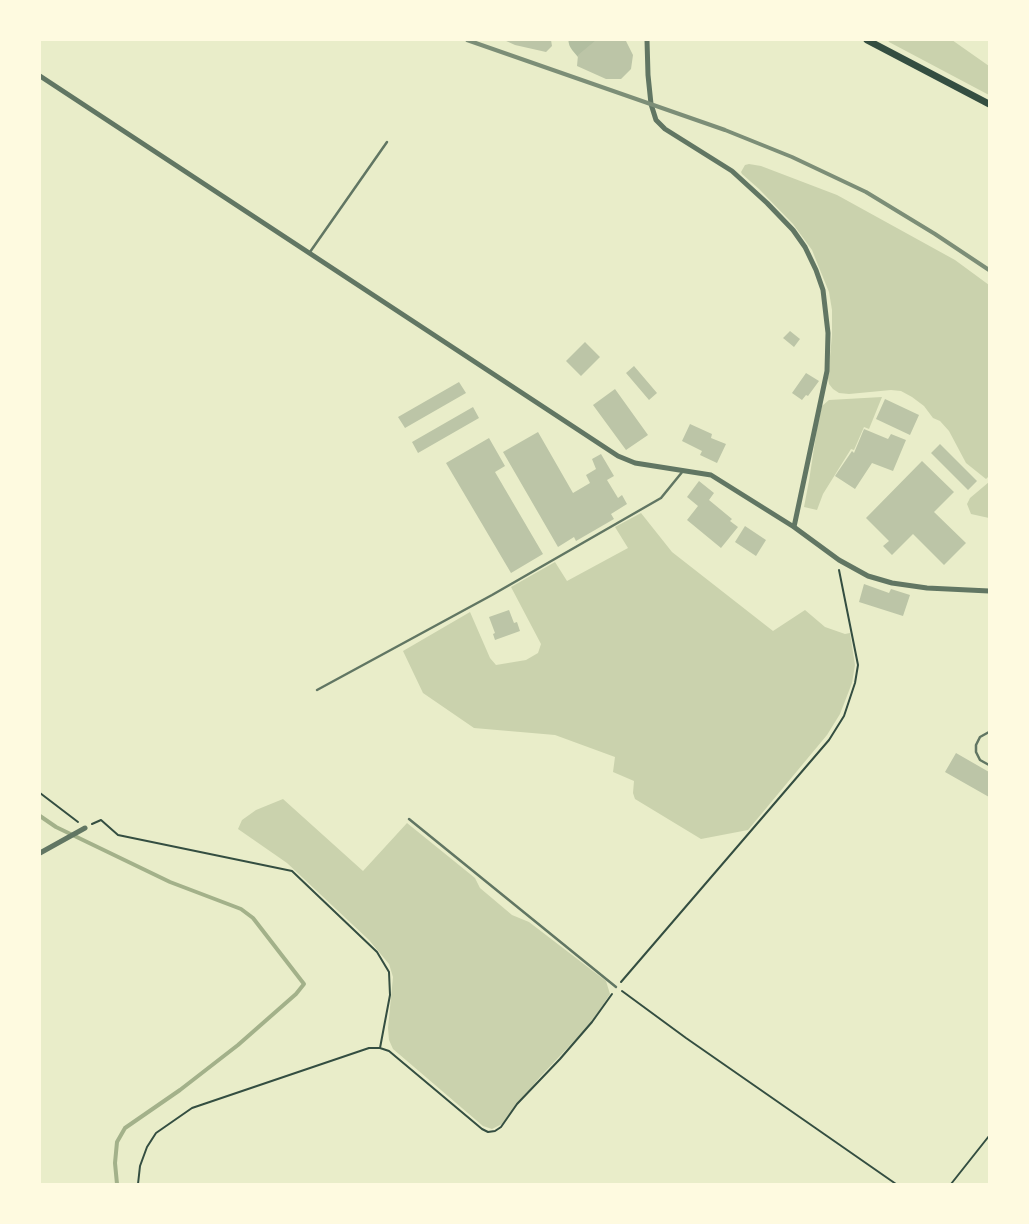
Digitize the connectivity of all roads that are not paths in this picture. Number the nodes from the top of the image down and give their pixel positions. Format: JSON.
{"nodes":[{"id":1,"x":647,"y":40,"type":"edge"},
{"id":2,"x":867,"y":40,"type":"edge"},
{"id":3,"x":40,"y":76,"type":"edge"},
{"id":4,"x":989,"y":104,"type":"edge"},
{"id":5,"x":386,"y":142,"type":"dead end"},
{"id":6,"x":309,"y":254,"type":"junction"},
{"id":7,"x":684,"y":471,"type":"junction"},
{"id":8,"x":794,"y":528,"type":"junction"},
{"id":9,"x":989,"y":591,"type":"edge"},
{"id":10,"x":317,"y":690,"type":"dead end"},
{"id":11,"x":989,"y":732,"type":"edge"},
{"id":12,"x":989,"y":765,"type":"edge"},
{"id":13,"x":409,"y":819,"type":"dead end"},
{"id":14,"x":85,"y":828,"type":"road end"},
{"id":15,"x":40,"y":853,"type":"edge"},
{"id":16,"x":616,"y":987,"type":"road end"}],
"edges":[{"from":1,"to":8,"type":"street"},
{"from":2,"to":4,"type":"main road"},
{"from":3,"to":6,"type":"street"},
{"from":5,"to":6,"type":"lane"},
{"from":6,"to":7,"type":"street"},
{"from":7,"to":8,"type":"street"},
{"from":7,"to":10,"type":"lane"},
{"from":8,"to":9,"type":"street"},
{"from":11,"to":12,"type":"lane"},
{"from":13,"to":16,"type":"lane"},
{"from":14,"to":15,"type":"street"}]}
